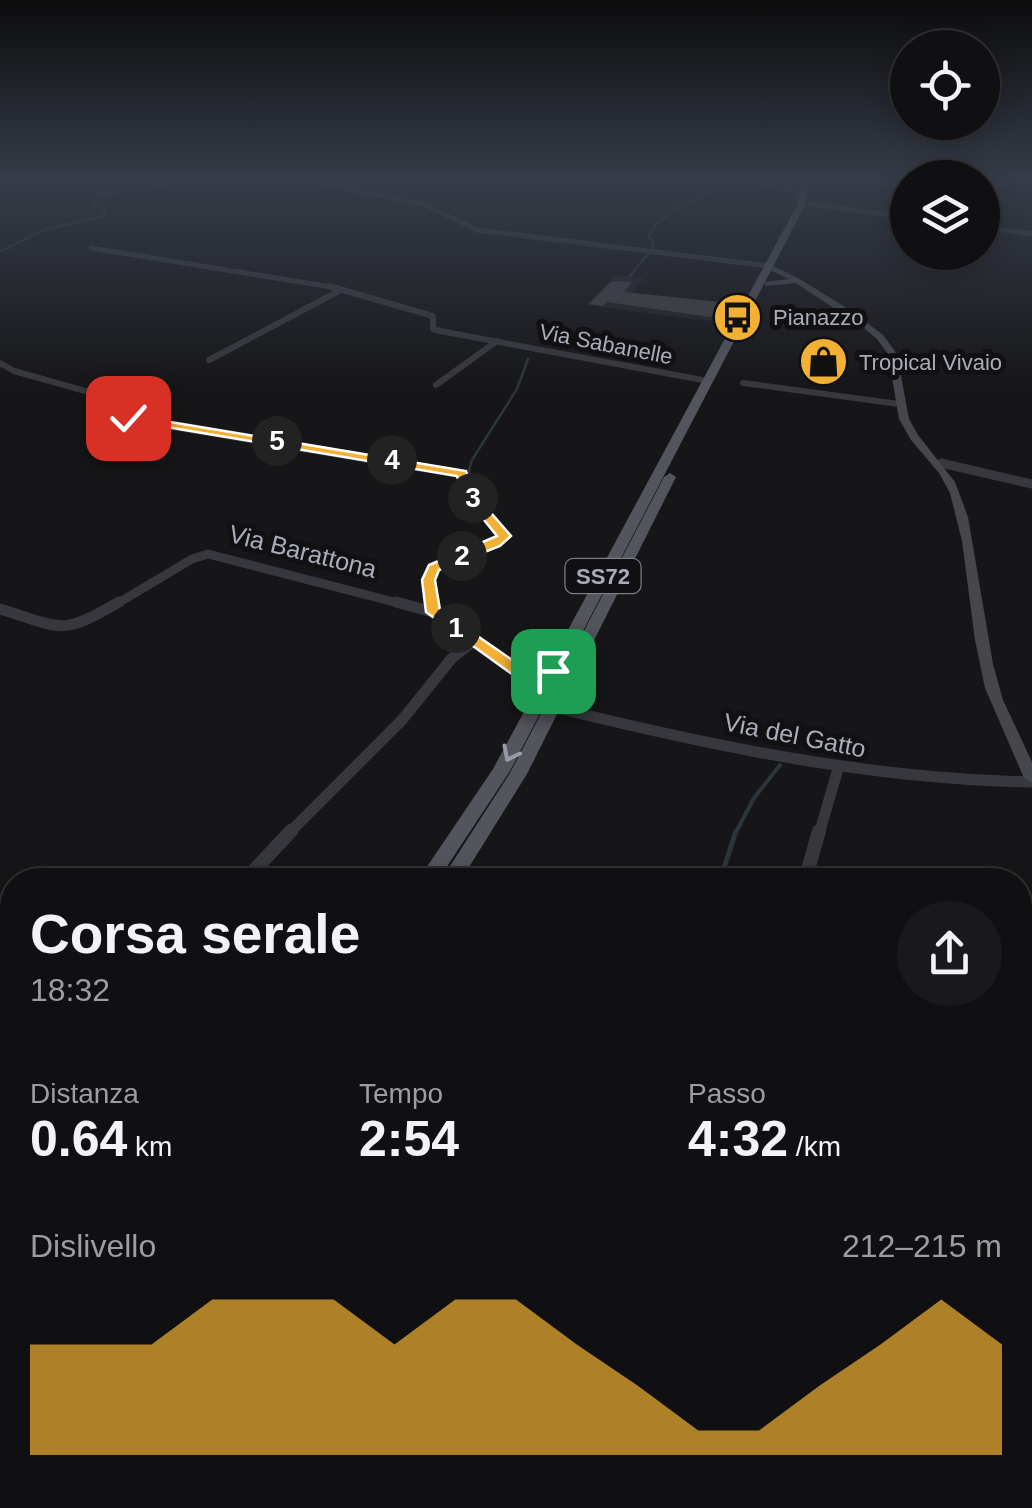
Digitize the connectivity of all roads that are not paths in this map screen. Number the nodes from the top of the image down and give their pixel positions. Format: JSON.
{"nodes":[{"id":1,"x":101,"y":249,"type":"edge"},
{"id":2,"x":609,"y":249,"type":"edge"},
{"id":3,"x":783,"y":249,"type":"edge"},
{"id":4,"x":771,"y":273,"type":"junction"},
{"id":5,"x":808,"y":286,"type":"junction"},
{"id":6,"x":339,"y":292,"type":"junction"},
{"id":7,"x":497,"y":341,"type":"junction"},
{"id":8,"x":209,"y":360,"type":"dead end"},
{"id":9,"x":0,"y":362,"type":"edge"},
{"id":10,"x":708,"y":381,"type":"junction"},
{"id":11,"x":743,"y":383,"type":"dead end"},
{"id":12,"x":436,"y":385,"type":"dead end"},
{"id":13,"x":898,"y":404,"type":"junction"},
{"id":14,"x":946,"y":463,"type":"junction"},
{"id":15,"x":1032,"y":486,"type":"edge"},
{"id":16,"x":433,"y":612,"type":"junction"},
{"id":17,"x":3,"y":613,"type":"edge"},
{"id":18,"x":474,"y":641,"type":"junction"},
{"id":19,"x":544,"y":689,"type":"junction"},
{"id":20,"x":553,"y":707,"type":"junction"},
{"id":21,"x":838,"y":768,"type":"junction"},
{"id":22,"x":1032,"y":780,"type":"edge"},
{"id":23,"x":257,"y":868,"type":"edge"},
{"id":24,"x":436,"y":868,"type":"edge"},
{"id":25,"x":458,"y":868,"type":"edge"},
{"id":26,"x":809,"y":868,"type":"edge"}],
"edges":[{"from":1,"to":6,"type":"street","name":"Via Sabanelle"},
{"from":2,"to":4,"type":"street"},
{"from":3,"to":4,"type":"main road","number":"SS72"},
{"from":4,"to":5,"type":"street"},
{"from":4,"to":5,"type":"street"},
{"from":4,"to":10,"type":"main road","number":"SS72"},
{"from":4,"to":20,"type":"main road","number":"SS72"},
{"from":5,"to":13,"type":"street"},
{"from":6,"to":7,"type":"street","name":"Via Sabanelle"},
{"from":6,"to":8,"type":"street"},
{"from":7,"to":10,"type":"street","name":"Via Sabanelle"},
{"from":7,"to":12,"type":"street"},
{"from":9,"to":16,"type":"street"},
{"from":10,"to":19,"type":"main road","number":"SS72"},
{"from":11,"to":13,"type":"street"},
{"from":13,"to":14,"type":"street"},
{"from":14,"to":15,"type":"street"},
{"from":14,"to":22,"type":"street"},
{"from":16,"to":17,"type":"street","name":"Via Barattona"},
{"from":16,"to":18,"type":"street","name":"Via Barattona"},
{"from":18,"to":19,"type":"street","name":"Via Barattona"},
{"from":18,"to":23,"type":"street"},
{"from":19,"to":20,"type":"street"},
{"from":19,"to":24,"type":"main road","number":"SS72","one_way":true},
{"from":20,"to":21,"type":"street","name":"Via del Gatto"},
{"from":20,"to":25,"type":"main road","number":"SS72"},
{"from":21,"to":22,"type":"street","name":"Via del Gatto"},
{"from":21,"to":26,"type":"street"}]}
